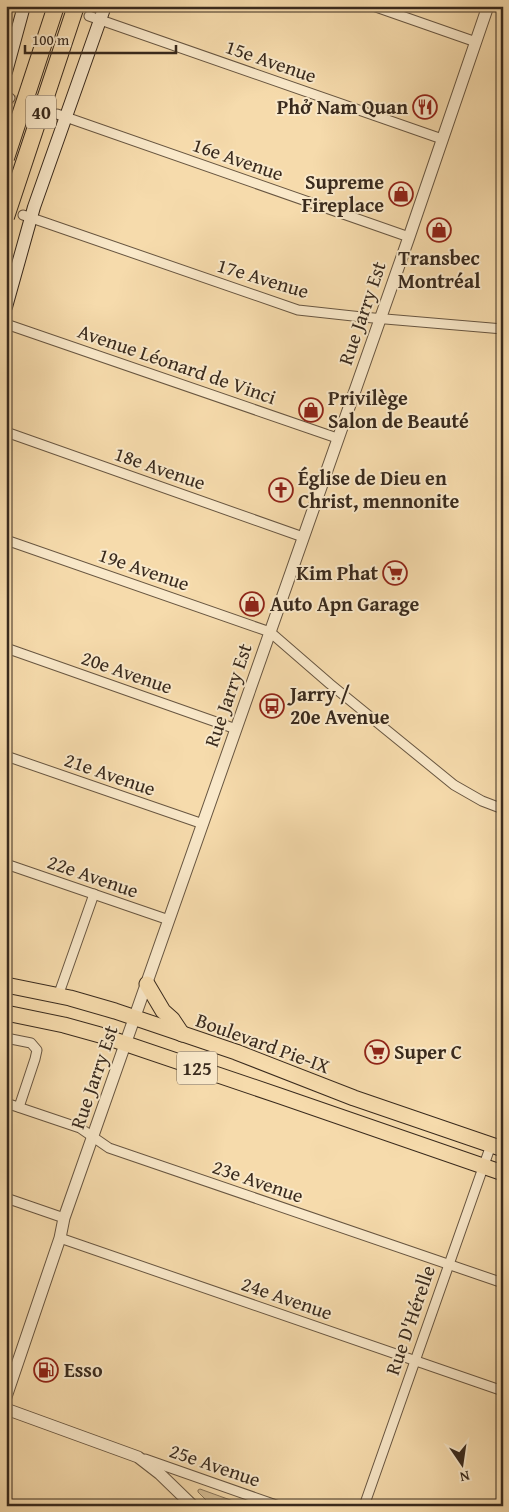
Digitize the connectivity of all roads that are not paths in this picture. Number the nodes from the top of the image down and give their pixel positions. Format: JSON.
{"nodes":[{"id":1,"x":24,"y":6,"type":"edge"},
{"id":2,"x":56,"y":6,"type":"edge"},
{"id":3,"x":76,"y":6,"type":"edge"},
{"id":4,"x":105,"y":6,"type":"edge"},
{"id":5,"x":373,"y":6,"type":"edge"},
{"id":6,"x":488,"y":6,"type":"edge"},
{"id":7,"x":94,"y":18,"type":"junction"},
{"id":8,"x":476,"y":42,"type":"junction"},
{"id":9,"x":6,"y":72,"type":"edge"},
{"id":10,"x":61,"y":116,"type":"junction"},
{"id":11,"x":442,"y":139,"type":"junction"},
{"id":12,"x":6,"y":158,"type":"edge"},
{"id":13,"x":6,"y":217,"type":"edge"},
{"id":14,"x":27,"y":217,"type":"junction"},
{"id":15,"x":409,"y":237,"type":"junction"},
{"id":16,"x":6,"y":307,"type":"edge"},
{"id":17,"x":379,"y":319,"type":"junction"},
{"id":18,"x":6,"y":324,"type":"edge"},
{"id":19,"x":503,"y":329,"type":"edge"},
{"id":20,"x":6,"y":432,"type":"edge"},
{"id":21,"x":337,"y":438,"type":"junction"},
{"id":22,"x":303,"y":537,"type":"junction"},
{"id":23,"x":6,"y":540,"type":"edge"},
{"id":24,"x":270,"y":632,"type":"junction"},
{"id":25,"x":6,"y":648,"type":"edge"},
{"id":26,"x":236,"y":729,"type":"junction"},
{"id":27,"x":6,"y":756,"type":"edge"},
{"id":28,"x":503,"y":809,"type":"edge"},
{"id":29,"x":202,"y":824,"type":"junction"},
{"id":30,"x":6,"y":864,"type":"edge"},
{"id":31,"x":94,"y":894,"type":"junction"},
{"id":32,"x":169,"y":920,"type":"junction"},
{"id":33,"x":9,"y":984,"type":"edge"},
{"id":34,"x":147,"y":984,"type":"junction"},
{"id":35,"x":58,"y":996,"type":"junction"},
{"id":36,"x":6,"y":1013,"type":"edge"},
{"id":37,"x":22,"y":1017,"type":"junction"},
{"id":38,"x":135,"y":1018,"type":"junction"},
{"id":39,"x":6,"y":1024,"type":"edge"},
{"id":40,"x":182,"y":1034,"type":"junction"},
{"id":41,"x":6,"y":1038,"type":"edge"},
{"id":42,"x":125,"y":1044,"type":"junction"},
{"id":43,"x":6,"y":1103,"type":"edge"},
{"id":44,"x":18,"y":1108,"type":"junction"},
{"id":45,"x":93,"y":1136,"type":"junction"},
{"id":46,"x":497,"y":1147,"type":"edge"},
{"id":47,"x":484,"y":1166,"type":"junction"},
{"id":48,"x":503,"y":1173,"type":"edge"},
{"id":49,"x":6,"y":1198,"type":"edge"},
{"id":50,"x":64,"y":1218,"type":"junction"},
{"id":51,"x":60,"y":1238,"type":"junction"},
{"id":52,"x":448,"y":1264,"type":"junction"},
{"id":53,"x":503,"y":1283,"type":"edge"},
{"id":54,"x":414,"y":1360,"type":"junction"},
{"id":55,"x":503,"y":1391,"type":"edge"},
{"id":56,"x":6,"y":1397,"type":"edge"},
{"id":57,"x":6,"y":1409,"type":"edge"},
{"id":58,"x":138,"y":1457,"type":"junction"},
{"id":59,"x":193,"y":1506,"type":"edge"},
{"id":60,"x":279,"y":1506,"type":"edge"},
{"id":61,"x":364,"y":1506,"type":"edge"}],
"edges":[{"from":1,"to":9,"type":"main road"},
{"from":2,"to":12,"type":"highway","number":"40","bridge":true},
{"from":3,"to":13,"type":"highway","number":"40","bridge":true},
{"from":4,"to":7,"type":"main road"},
{"from":5,"to":8,"type":"street"},
{"from":6,"to":8,"type":"street","name":"Rue Jarry Est"},
{"from":7,"to":10,"type":"main road"},
{"from":7,"to":11,"type":"street","name":"15e Avenue"},
{"from":8,"to":11,"type":"street","name":"Rue Jarry Est"},
{"from":10,"to":14,"type":"main road"},
{"from":10,"to":15,"type":"street","name":"16e Avenue"},
{"from":11,"to":15,"type":"street","name":"Rue Jarry Est"},
{"from":14,"to":16,"type":"main road"},
{"from":14,"to":17,"type":"street","name":"17e Avenue"},
{"from":15,"to":17,"type":"street","name":"Rue Jarry Est"},
{"from":17,"to":19,"type":"street","name":"17e Avenue"},
{"from":17,"to":21,"type":"street","name":"Rue Jarry Est"},
{"from":18,"to":21,"type":"street","name":"Avenue Léonard de Vinci"},
{"from":20,"to":22,"type":"street","name":"18e Avenue"},
{"from":21,"to":22,"type":"street","name":"Rue Jarry Est"},
{"from":22,"to":24,"type":"street","name":"Rue Jarry Est"},
{"from":23,"to":24,"type":"street","name":"19e Avenue"},
{"from":24,"to":26,"type":"street","name":"Rue Jarry Est"},
{"from":24,"to":28,"type":"street"},
{"from":25,"to":26,"type":"street","name":"20e Avenue"},
{"from":26,"to":29,"type":"street","name":"Rue Jarry Est"},
{"from":27,"to":29,"type":"street","name":"21e Avenue"},
{"from":29,"to":32,"type":"street","name":"Rue Jarry Est"},
{"from":30,"to":31,"type":"street","name":"22e Avenue"},
{"from":31,"to":32,"type":"street","name":"22e Avenue"},
{"from":31,"to":35,"type":"street"},
{"from":32,"to":34,"type":"street","name":"Rue Jarry Est"},
{"from":33,"to":35,"type":"main road","name":"Boulevard Pie-IX","number":"125"},
{"from":34,"to":38,"type":"street","name":"Rue Jarry Est"},
{"from":34,"to":40,"type":"main road"},
{"from":35,"to":38,"type":"main road","name":"Boulevard Pie-IX","number":"125"},
{"from":36,"to":37,"type":"main road","number":"125"},
{"from":37,"to":39,"type":"main road"},
{"from":37,"to":42,"type":"main road","number":"125"},
{"from":38,"to":40,"type":"main road","name":"Boulevard Pie-IX","number":"125"},
{"from":38,"to":42,"type":"street","name":"Rue Jarry Est"},
{"from":40,"to":46,"type":"main road","name":"Boulevard Pie-IX","number":"125"},
{"from":41,"to":44,"type":"street"},
{"from":42,"to":45,"type":"street","name":"Rue Jarry Est"},
{"from":42,"to":47,"type":"main road","number":"125"},
{"from":43,"to":44,"type":"street","name":"23e Avenue"},
{"from":44,"to":45,"type":"street","name":"23e Avenue"},
{"from":45,"to":50,"type":"street","name":"Rue Jarry Est"},
{"from":45,"to":52,"type":"street","name":"23e Avenue"},
{"from":46,"to":47,"type":"street","name":"Rue D'Hérelle"},
{"from":47,"to":48,"type":"main road","number":"125"},
{"from":47,"to":52,"type":"street","name":"Rue D'Hérelle"},
{"from":49,"to":50,"type":"street"},
{"from":50,"to":51,"type":"street","name":"Rue Jarry Est"},
{"from":51,"to":54,"type":"street","name":"24e Avenue"},
{"from":51,"to":56,"type":"street","name":"Rue Jarry Est"},
{"from":52,"to":53,"type":"street","name":"23e Avenue"},
{"from":52,"to":54,"type":"street","name":"Rue D'Hérelle"},
{"from":54,"to":55,"type":"street","name":"24e Avenue"},
{"from":54,"to":61,"type":"street","name":"Rue D'Hérelle"},
{"from":57,"to":58,"type":"street"},
{"from":58,"to":59,"type":"street"},
{"from":58,"to":60,"type":"street","name":"25e Avenue"}]}
